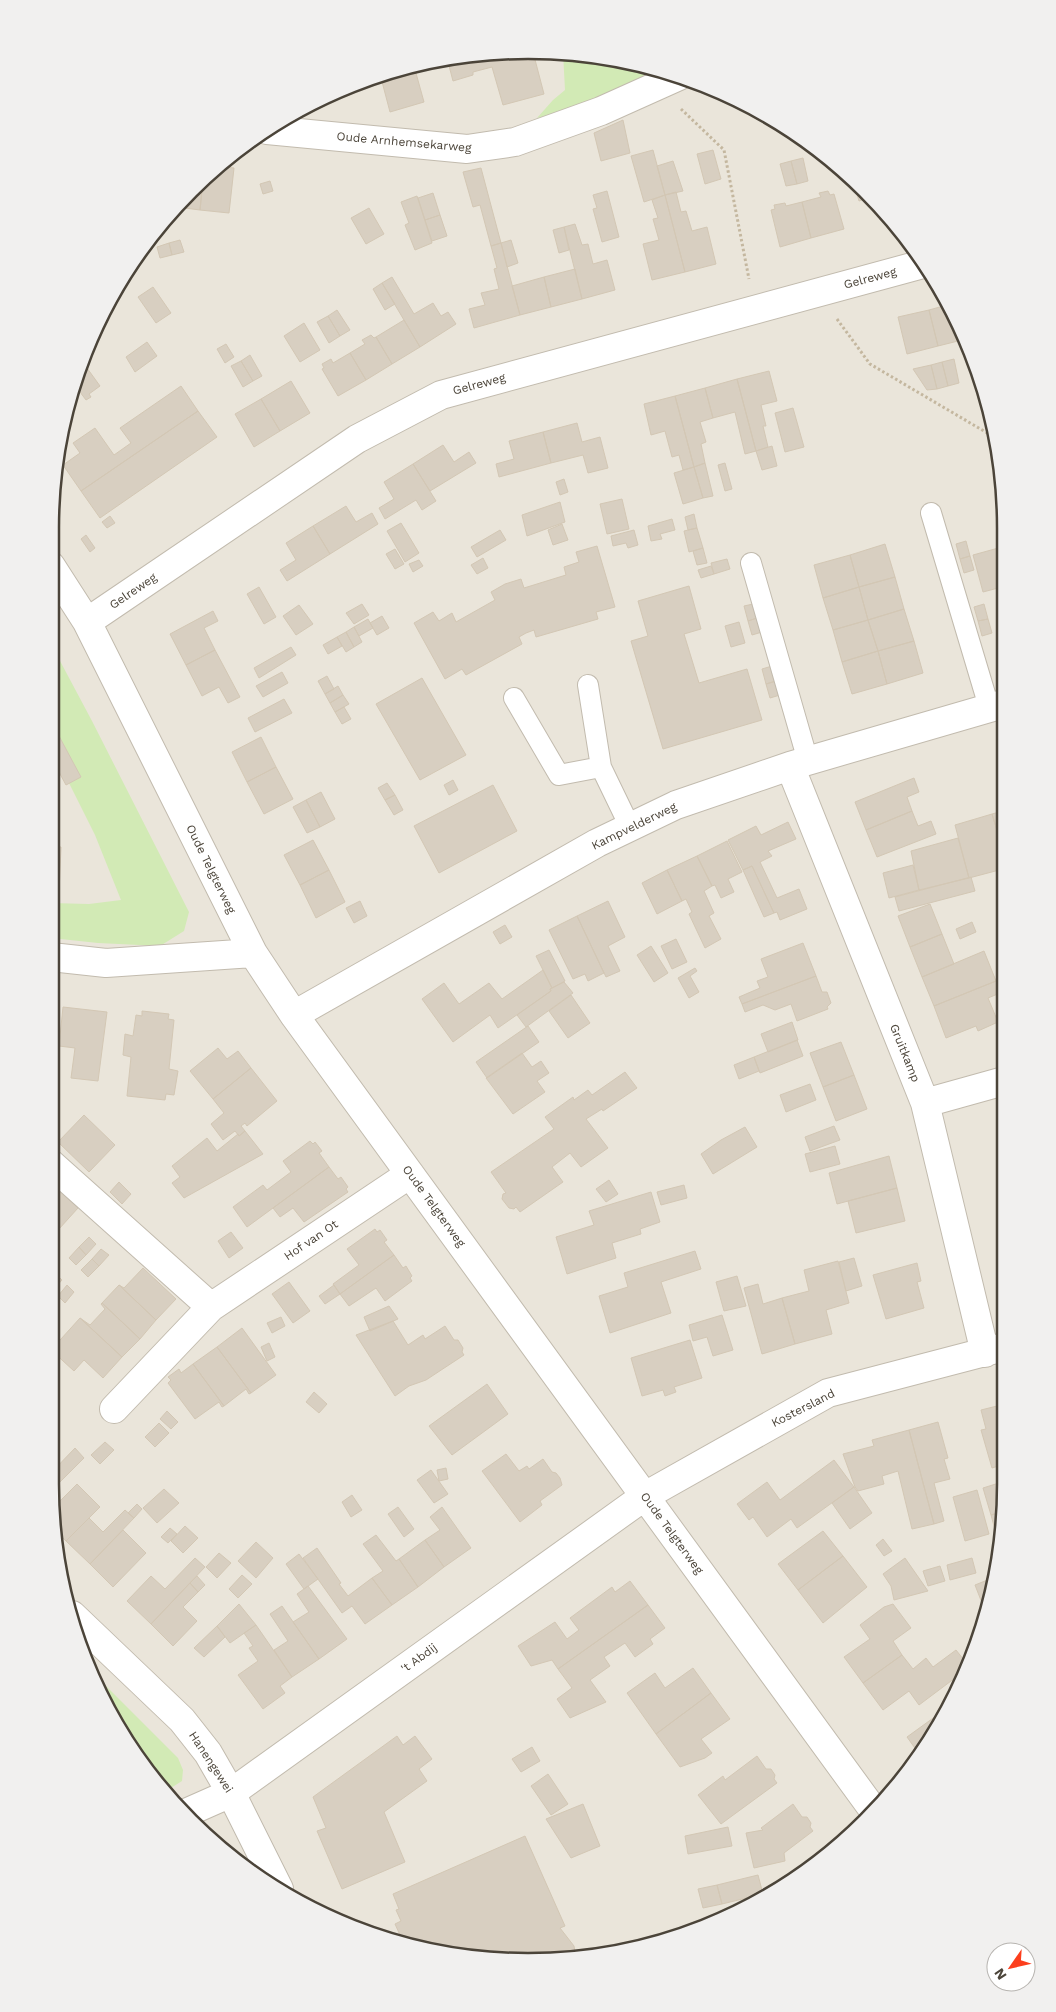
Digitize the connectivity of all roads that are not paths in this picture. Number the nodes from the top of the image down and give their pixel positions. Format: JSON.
{"nodes":[{"id":1,"x":668,"y":82,"type":"edge"},
{"id":2,"x":278,"y":131,"type":"edge"},
{"id":3,"x":917,"y":266,"type":"edge"},
{"id":4,"x":931,"y":513,"type":"dead end"},
{"id":5,"x":751,"y":563,"type":"dead end"},
{"id":6,"x":59,"y":578,"type":"edge"},
{"id":7,"x":87,"y":622,"type":"junction"},
{"id":8,"x":588,"y":684,"type":"dead end"},
{"id":9,"x":514,"y":698,"type":"dead end"},
{"id":10,"x":996,"y":706,"type":"edge"},
{"id":11,"x":799,"y":763,"type":"junction"},
{"id":12,"x":601,"y":767,"type":"junction"},
{"id":13,"x":630,"y":827,"type":"junction"},
{"id":14,"x":253,"y":953,"type":"junction"},
{"id":15,"x":59,"y":958,"type":"edge"},
{"id":16,"x":294,"y":1015,"type":"junction"},
{"id":17,"x":997,"y":1083,"type":"edge"},
{"id":18,"x":925,"y":1103,"type":"junction"},
{"id":19,"x":59,"y":1171,"type":"edge"},
{"id":20,"x":410,"y":1174,"type":"junction"},
{"id":21,"x":211,"y":1307,"type":"junction"},
{"id":22,"x":995,"y":1350,"type":"edge"},
{"id":23,"x":114,"y":1409,"type":"dead end"},
{"id":24,"x":645,"y":1496,"type":"junction"},
{"id":25,"x":80,"y":1623,"type":"edge"},
{"id":26,"x":231,"y":1793,"type":"junction"},
{"id":27,"x":870,"y":1805,"type":"edge"},
{"id":28,"x":191,"y":1811,"type":"edge"},
{"id":29,"x":274,"y":1878,"type":"edge"}],
"edges":[{"from":1,"to":2,"type":"street","name":"Oude Arnhemsekarweg"},
{"from":3,"to":7,"type":"street","name":"Gelreweg"},
{"from":4,"to":10,"type":"lane"},
{"from":5,"to":11,"type":"lane"},
{"from":6,"to":7,"type":"street","name":"Oude Telgterweg"},
{"from":7,"to":14,"type":"street","name":"Oude Telgterweg"},
{"from":8,"to":12,"type":"lane"},
{"from":9,"to":12,"type":"lane"},
{"from":10,"to":11,"type":"street","name":"Kampvelderweg"},
{"from":11,"to":13,"type":"street","name":"Kampvelderweg"},
{"from":11,"to":18,"type":"street","name":"Gruitkamp"},
{"from":12,"to":13,"type":"lane"},
{"from":13,"to":16,"type":"street","name":"Kampvelderweg"},
{"from":14,"to":15,"type":"street"},
{"from":14,"to":16,"type":"street","name":"Oude Telgterweg"},
{"from":16,"to":20,"type":"street","name":"Oude Telgterweg"},
{"from":17,"to":18,"type":"street"},
{"from":18,"to":22,"type":"street","name":"Gruitkamp"},
{"from":19,"to":21,"type":"street"},
{"from":20,"to":21,"type":"street","name":"Hof van Ot"},
{"from":20,"to":24,"type":"street","name":"Oude Telgterweg"},
{"from":21,"to":23,"type":"street","name":"Hof van Ot"},
{"from":22,"to":24,"type":"street","name":"Kostersland"},
{"from":24,"to":26,"type":"street","name":"'t Abdij"},
{"from":24,"to":27,"type":"street","name":"Oude Telgterweg"},
{"from":25,"to":26,"type":"street","name":"Hanengewei"},
{"from":26,"to":28,"type":"street","name":"'t Abdij"},
{"from":26,"to":29,"type":"street","name":"Hanengewei"}]}
